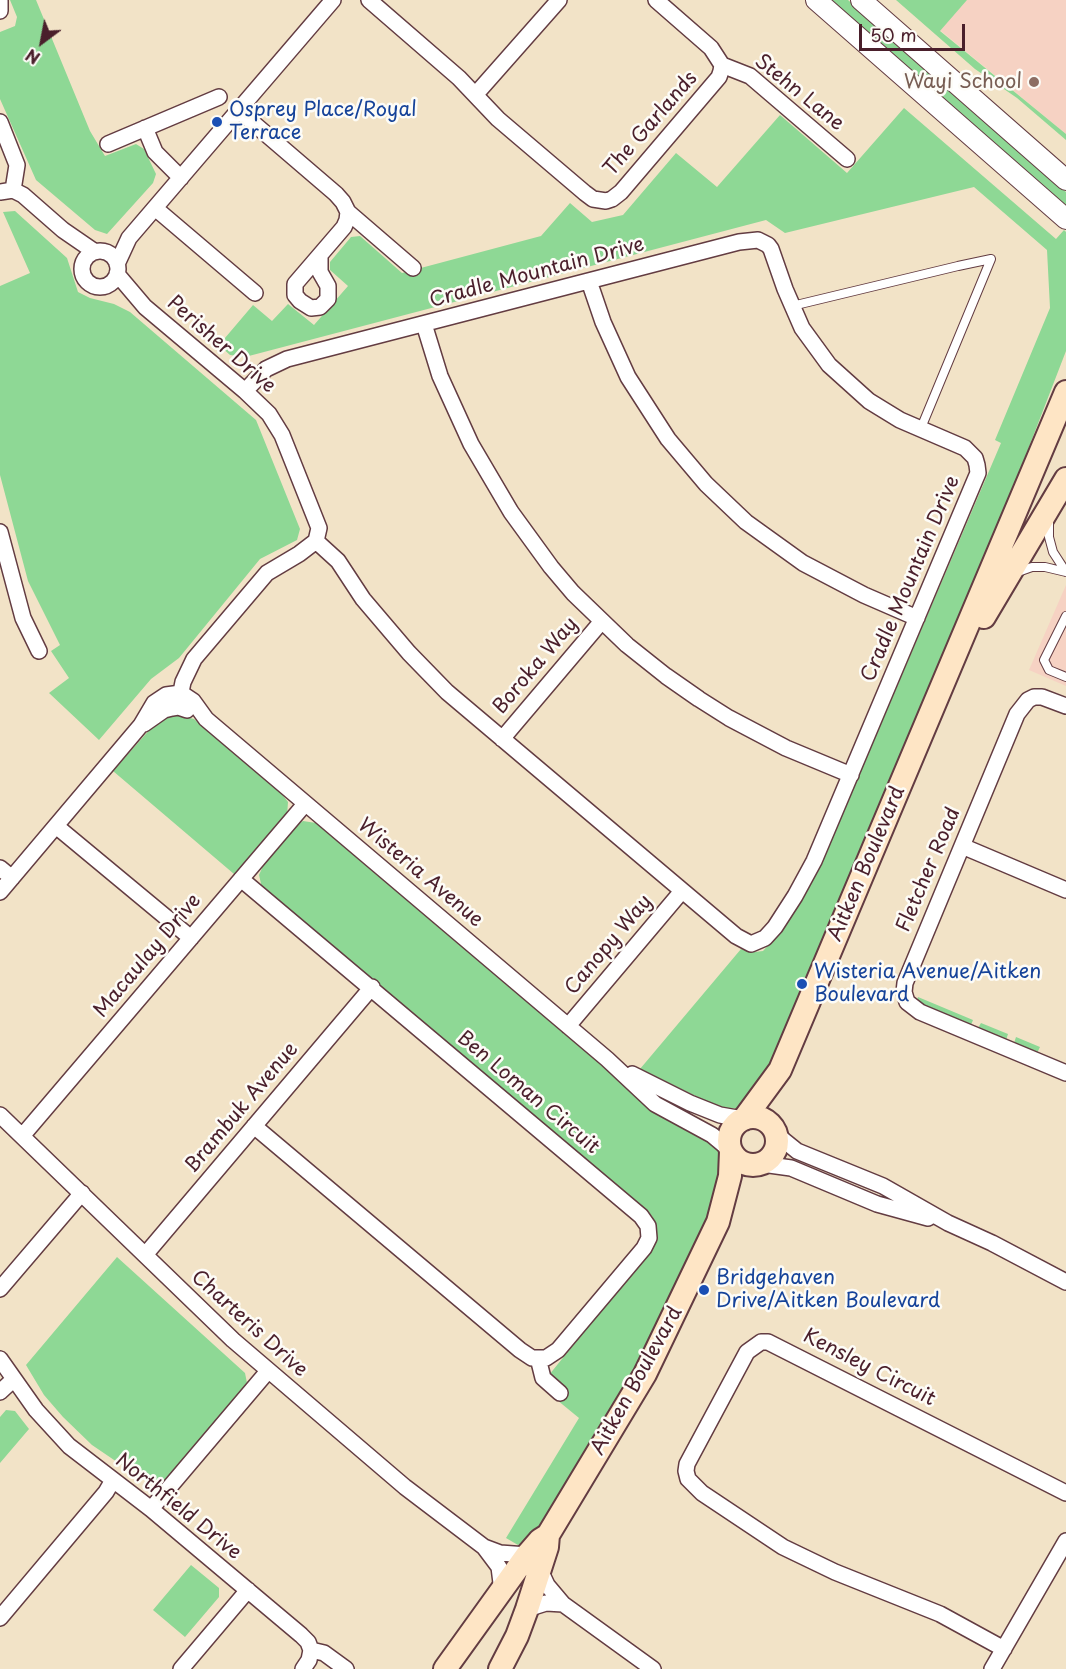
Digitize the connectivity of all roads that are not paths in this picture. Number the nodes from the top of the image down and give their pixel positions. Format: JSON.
{"nodes":[{"id":1,"x":333,"y":0,"type":"edge"},
{"id":2,"x":369,"y":0,"type":"edge"},
{"id":3,"x":559,"y":0,"type":"edge"},
{"id":4,"x":656,"y":0,"type":"edge"},
{"id":5,"x":816,"y":0,"type":"edge"},
{"id":6,"x":861,"y":0,"type":"edge"},
{"id":7,"x":0,"y":2,"type":"edge"},
{"id":8,"x":0,"y":11,"type":"edge"},
{"id":9,"x":722,"y":65,"type":"junction"},
{"id":10,"x":476,"y":94,"type":"junction"},
{"id":11,"x":219,"y":97,"type":"dead end"},
{"id":12,"x":238,"y":110,"type":"junction"},
{"id":13,"x":0,"y":122,"type":"edge"},
{"id":14,"x":145,"y":128,"type":"junction"},
{"id":15,"x":108,"y":144,"type":"dead end"},
{"id":16,"x":847,"y":159,"type":"dead end"},
{"id":17,"x":1064,"y":177,"type":"edge"},
{"id":18,"x":181,"y":178,"type":"junction"},
{"id":19,"x":6,"y":191,"type":"edge"},
{"id":20,"x":155,"y":207,"type":"junction"},
{"id":21,"x":348,"y":212,"type":"junction"},
{"id":22,"x":1066,"y":219,"type":"edge"},
{"id":23,"x":63,"y":230,"type":"junction"},
{"id":24,"x":129,"y":238,"type":"junction"},
{"id":25,"x":100,"y":252,"type":"junction"},
{"id":26,"x":320,"y":255,"type":"dead end"},
{"id":27,"x":82,"y":267,"type":"junction"},
{"id":28,"x":413,"y":268,"type":"dead end"},
{"id":29,"x":117,"y":269,"type":"junction"},
{"id":30,"x":589,"y":281,"type":"junction"},
{"id":31,"x":104,"y":286,"type":"junction"},
{"id":32,"x":255,"y":293,"type":"dead end"},
{"id":33,"x":792,"y":306,"type":"junction"},
{"id":34,"x":145,"y":307,"type":"junction"},
{"id":35,"x":424,"y":324,"type":"junction"},
{"id":36,"x":1066,"y":381,"type":"edge"},
{"id":37,"x":245,"y":391,"type":"junction"},
{"id":38,"x":1066,"y":392,"type":"edge"},
{"id":39,"x":1054,"y":420,"type":"junction"},
{"id":40,"x":921,"y":428,"type":"junction"},
{"id":41,"x":1066,"y":479,"type":"edge"},
{"id":42,"x":1049,"y":507,"type":"junction"},
{"id":43,"x":0,"y":532,"type":"edge"},
{"id":44,"x":316,"y":541,"type":"junction"},
{"id":45,"x":1066,"y":572,"type":"edge"},
{"id":46,"x":1007,"y":578,"type":"junction"},
{"id":47,"x":1066,"y":616,"type":"edge"},
{"id":48,"x":917,"y":618,"type":"junction"},
{"id":49,"x":602,"y":621,"type":"junction"},
{"id":50,"x":39,"y":651,"type":"dead end"},
{"id":51,"x":1066,"y":677,"type":"edge"},
{"id":52,"x":940,"y":691,"type":"junction"},
{"id":53,"x":180,"y":700,"type":"junction"},
{"id":54,"x":1066,"y":706,"type":"edge"},
{"id":55,"x":502,"y":739,"type":"junction"},
{"id":56,"x":851,"y":775,"type":"junction"},
{"id":57,"x":305,"y":804,"type":"junction"},
{"id":58,"x":56,"y":826,"type":"junction"},
{"id":59,"x":962,"y":846,"type":"junction"},
{"id":60,"x":6,"y":873,"type":"edge"},
{"id":61,"x":241,"y":879,"type":"junction"},
{"id":62,"x":1066,"y":890,"type":"edge"},
{"id":63,"x":682,"y":891,"type":"junction"},
{"id":64,"x":0,"y":892,"type":"edge"},
{"id":65,"x":191,"y":938,"type":"junction"},
{"id":66,"x":372,"y":987,"type":"junction"},
{"id":67,"x":568,"y":1026,"type":"junction"},
{"id":68,"x":607,"y":1059,"type":"junction"},
{"id":69,"x":780,"y":1070,"type":"junction"},
{"id":70,"x":1066,"y":1073,"type":"edge"},
{"id":71,"x":0,"y":1115,"type":"edge"},
{"id":72,"x":744,"y":1119,"type":"junction"},
{"id":73,"x":254,"y":1126,"type":"junction"},
{"id":74,"x":775,"y":1133,"type":"junction"},
{"id":75,"x":23,"y":1135,"type":"junction"},
{"id":76,"x":730,"y":1150,"type":"junction"},
{"id":77,"x":760,"y":1164,"type":"junction"},
{"id":78,"x":82,"y":1193,"type":"junction"},
{"id":79,"x":718,"y":1222,"type":"junction"},
{"id":80,"x":948,"y":1223,"type":"junction"},
{"id":81,"x":145,"y":1255,"type":"junction"},
{"id":82,"x":1066,"y":1282,"type":"edge"},
{"id":83,"x":0,"y":1289,"type":"edge"},
{"id":84,"x":538,"y":1358,"type":"junction"},
{"id":85,"x":0,"y":1359,"type":"edge"},
{"id":86,"x":268,"y":1371,"type":"junction"},
{"id":87,"x":14,"y":1379,"type":"junction"},
{"id":88,"x":0,"y":1392,"type":"edge"},
{"id":89,"x":560,"y":1392,"type":"dead end"},
{"id":90,"x":113,"y":1480,"type":"junction"},
{"id":91,"x":1066,"y":1493,"type":"edge"},
{"id":92,"x":151,"y":1509,"type":"junction"},
{"id":93,"x":1066,"y":1541,"type":"edge"},
{"id":94,"x":484,"y":1547,"type":"junction"},
{"id":95,"x":533,"y":1562,"type":"junction"},
{"id":96,"x":248,"y":1590,"type":"junction"},
{"id":97,"x":502,"y":1591,"type":"junction"},
{"id":98,"x":563,"y":1604,"type":"junction"},
{"id":99,"x":527,"y":1609,"type":"junction"},
{"id":100,"x":0,"y":1618,"type":"edge"},
{"id":101,"x":1004,"y":1649,"type":"junction"},
{"id":102,"x":311,"y":1650,"type":"junction"},
{"id":103,"x":181,"y":1669,"type":"edge"},
{"id":104,"x":303,"y":1669,"type":"edge"},
{"id":105,"x":346,"y":1669,"type":"edge"},
{"id":106,"x":445,"y":1669,"type":"edge"},
{"id":107,"x":500,"y":1669,"type":"edge"},
{"id":108,"x":653,"y":1669,"type":"edge"},
{"id":109,"x":993,"y":1669,"type":"edge"}],
"edges":[{"from":1,"to":12,"type":"street"},
{"from":2,"to":10,"type":"street","name":"The Garlands"},
{"from":3,"to":10,"type":"street"},
{"from":4,"to":9,"type":"street","name":"The Garlands"},
{"from":5,"to":22,"type":"street"},
{"from":6,"to":17,"type":"street"},
{"from":7,"to":8,"type":"street"},
{"from":9,"to":10,"type":"street","name":"The Garlands"},
{"from":9,"to":16,"type":"street","name":"Stehn Lane"},
{"from":11,"to":14,"type":"street"},
{"from":12,"to":18,"type":"street"},
{"from":12,"to":21,"type":"street"},
{"from":13,"to":19,"type":"street"},
{"from":14,"to":15,"type":"street"},
{"from":14,"to":18,"type":"street"},
{"from":18,"to":20,"type":"street"},
{"from":19,"to":23,"type":"street"},
{"from":20,"to":24,"type":"street"},
{"from":20,"to":32,"type":"street"},
{"from":21,"to":26,"type":"street"},
{"from":21,"to":28,"type":"street"},
{"from":23,"to":25,"type":"street"},
{"from":23,"to":27,"type":"street"},
{"from":24,"to":25,"type":"street"},
{"from":24,"to":29,"type":"street"},
{"from":25,"to":27,"type":"street"},
{"from":25,"to":29,"type":"street"},
{"from":27,"to":31,"type":"street"},
{"from":29,"to":31,"type":"street"},
{"from":29,"to":34,"type":"street","name":"Perisher Drive"},
{"from":30,"to":33,"type":"street","name":"Cradle Mountain Drive"},
{"from":30,"to":35,"type":"street","name":"Cradle Mountain Drive"},
{"from":30,"to":48,"type":"street"},
{"from":31,"to":34,"type":"street","name":"Perisher Drive"},
{"from":33,"to":40,"type":"street","name":"Cradle Mountain Drive"},
{"from":33,"to":40,"type":"lane"},
{"from":34,"to":37,"type":"street","name":"Perisher Drive"},
{"from":35,"to":37,"type":"street","name":"Cradle Mountain Drive"},
{"from":35,"to":49,"type":"street"},
{"from":36,"to":39,"type":"street"},
{"from":37,"to":44,"type":"street","name":"Perisher Drive"},
{"from":38,"to":39,"type":"main road","name":"Aitken Boulevard"},
{"from":39,"to":52,"type":"main road","name":"Aitken Boulevard"},
{"from":40,"to":48,"type":"street","name":"Cradle Mountain Drive"},
{"from":41,"to":42,"type":"main road","name":"Aitken Boulevard"},
{"from":42,"to":45,"type":"lane"},
{"from":42,"to":46,"type":"main road","name":"Aitken Boulevard"},
{"from":43,"to":50,"type":"street"},
{"from":44,"to":53,"type":"street"},
{"from":44,"to":55,"type":"street","name":"Cradle Mountain Drive"},
{"from":45,"to":46,"type":"lane"},
{"from":46,"to":52,"type":"main road","name":"Aitken Boulevard"},
{"from":47,"to":51,"type":"lane"},
{"from":48,"to":56,"type":"street","name":"Cradle Mountain Drive"},
{"from":49,"to":55,"type":"street","name":"Boroka Way"},
{"from":49,"to":56,"type":"street"},
{"from":52,"to":69,"type":"main road","name":"Aitken Boulevard"},
{"from":53,"to":57,"type":"street","name":"Wisteria Avenue"},
{"from":53,"to":58,"type":"street"},
{"from":54,"to":59,"type":"street","name":"Fletcher Road"},
{"from":55,"to":63,"type":"street","name":"Cradle Mountain Drive"},
{"from":56,"to":63,"type":"street","name":"Cradle Mountain Drive"},
{"from":57,"to":61,"type":"street","name":"Macaulay Drive"},
{"from":57,"to":67,"type":"street","name":"Wisteria Avenue"},
{"from":58,"to":60,"type":"street"},
{"from":58,"to":65,"type":"street"},
{"from":59,"to":62,"type":"street"},
{"from":59,"to":70,"type":"street","name":"Fletcher Road"},
{"from":60,"to":64,"type":"street"},
{"from":61,"to":65,"type":"street","name":"Macaulay Drive"},
{"from":61,"to":66,"type":"street","name":"Ben Loman Circuit"},
{"from":63,"to":67,"type":"street","name":"Canopy Way"},
{"from":65,"to":75,"type":"street","name":"Macaulay Drive"},
{"from":66,"to":73,"type":"street","name":"Brambuk Avenue"},
{"from":66,"to":84,"type":"street","name":"Ben Loman Circuit"},
{"from":67,"to":68,"type":"street","name":"Wisteria Avenue"},
{"from":68,"to":72,"type":"street","name":"Wisteria Avenue"},
{"from":68,"to":76,"type":"street","name":"Wisteria Avenue"},
{"from":69,"to":72,"type":"main road","name":"Aitken Boulevard"},
{"from":69,"to":74,"type":"main road","name":"Aitken Boulevard"},
{"from":71,"to":75,"type":"street","name":"Charteris Drive"},
{"from":72,"to":74,"type":"main road"},
{"from":72,"to":76,"type":"main road"},
{"from":73,"to":81,"type":"street","name":"Brambuk Avenue"},
{"from":73,"to":84,"type":"street"},
{"from":74,"to":77,"type":"main road"},
{"from":74,"to":80,"type":"street"},
{"from":75,"to":78,"type":"street","name":"Charteris Drive"},
{"from":76,"to":77,"type":"main road"},
{"from":76,"to":79,"type":"main road","name":"Aitken Boulevard"},
{"from":77,"to":79,"type":"main road","name":"Aitken Boulevard"},
{"from":77,"to":80,"type":"street"},
{"from":78,"to":81,"type":"street","name":"Charteris Drive"},
{"from":78,"to":83,"type":"street"},
{"from":79,"to":95,"type":"main road","name":"Aitken Boulevard"},
{"from":80,"to":82,"type":"street"},
{"from":81,"to":86,"type":"street","name":"Charteris Drive"},
{"from":84,"to":89,"type":"street"},
{"from":85,"to":87,"type":"street","name":"Northfield Drive"},
{"from":86,"to":92,"type":"street"},
{"from":86,"to":94,"type":"street","name":"Charteris Drive"},
{"from":87,"to":88,"type":"street"},
{"from":87,"to":90,"type":"street","name":"Northfield Drive"},
{"from":90,"to":92,"type":"street","name":"Northfield Drive"},
{"from":90,"to":100,"type":"street"},
{"from":91,"to":101,"type":"street","name":"Kensley Circuit"},
{"from":92,"to":96,"type":"street","name":"Northfield Drive"},
{"from":93,"to":101,"type":"street"},
{"from":94,"to":95,"type":"street"},
{"from":94,"to":97,"type":"street"},
{"from":95,"to":97,"type":"main road","name":"Aitken Boulevard"},
{"from":95,"to":98,"type":"street"},
{"from":95,"to":99,"type":"main road","name":"Aitken Boulevard"},
{"from":96,"to":102,"type":"street","name":"Northfield Drive"},
{"from":96,"to":103,"type":"street"},
{"from":97,"to":106,"type":"main road","name":"Aitken Boulevard"},
{"from":98,"to":99,"type":"street"},
{"from":98,"to":108,"type":"street"},
{"from":99,"to":107,"type":"main road","name":"Aitken Boulevard"},
{"from":101,"to":109,"type":"street"},
{"from":102,"to":104,"type":"street"},
{"from":102,"to":105,"type":"street","name":"Northfield Drive"}]}
